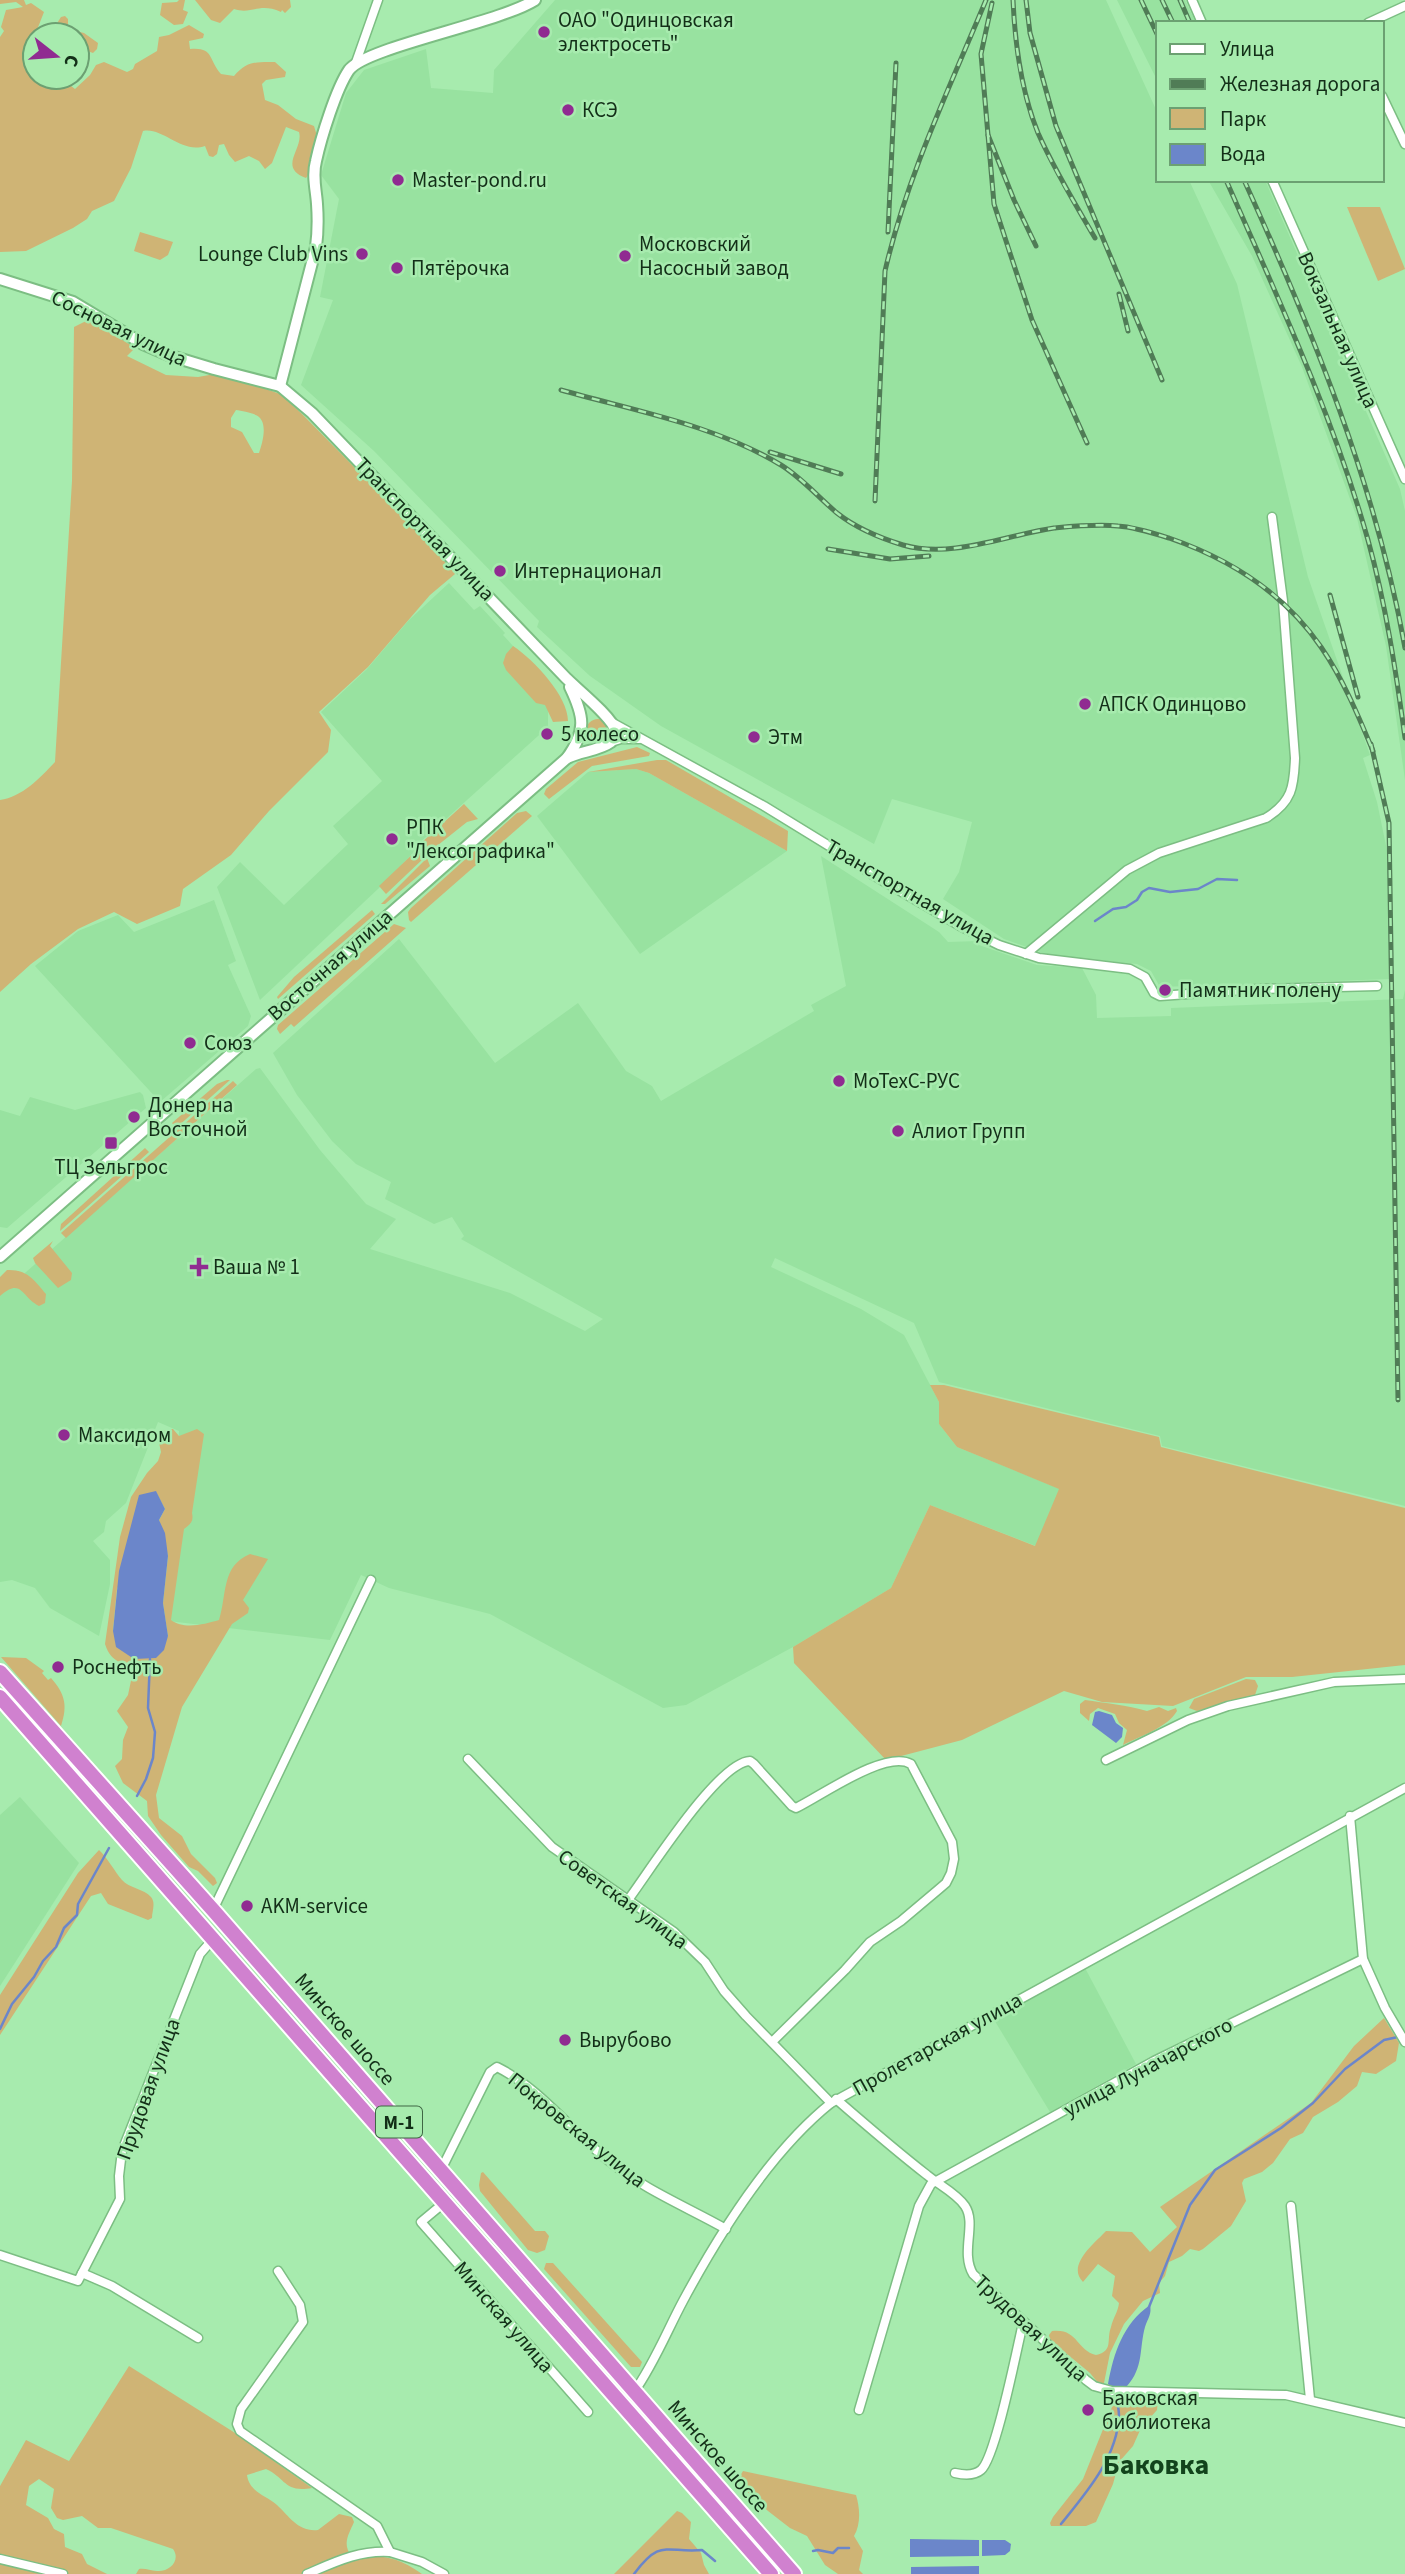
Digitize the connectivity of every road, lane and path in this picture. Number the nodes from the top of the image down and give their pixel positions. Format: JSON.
{"nodes":[{"id":1,"x":377,"y":0,"type":"edge"},
{"id":2,"x":535,"y":0,"type":"edge"},
{"id":3,"x":1192,"y":0,"type":"edge"},
{"id":4,"x":1405,"y":6,"type":"edge"},
{"id":5,"x":1201,"y":21,"type":"edge"},
{"id":6,"x":1371,"y":21,"type":"edge"},
{"id":7,"x":355,"y":65,"type":"junction"},
{"id":8,"x":1384,"y":100,"type":"edge"},
{"id":9,"x":1405,"y":144,"type":"edge"},
{"id":10,"x":1273,"y":182,"type":"edge"},
{"id":11,"x":0,"y":279,"type":"edge"},
{"id":12,"x":280,"y":386,"type":"junction"},
{"id":13,"x":1405,"y":479,"type":"edge"},
{"id":14,"x":1272,"y":517,"type":"dead end"},
{"id":15,"x":566,"y":678,"type":"junction"},
{"id":16,"x":610,"y":720,"type":"junction"},
{"id":17,"x":582,"y":728,"type":"junction"},
{"id":18,"x":645,"y":740,"type":"junction"},
{"id":19,"x":611,"y":742,"type":"junction"},
{"id":20,"x":596,"y":748,"type":"junction"},
{"id":21,"x":567,"y":758,"type":"junction"},
{"id":22,"x":1026,"y":954,"type":"junction"},
{"id":23,"x":1377,"y":986,"type":"dead end"},
{"id":24,"x":0,"y":1257,"type":"edge"},
{"id":25,"x":371,"y":1580,"type":"dead end"},
{"id":26,"x":0,"y":1672,"type":"edge"},
{"id":27,"x":1405,"y":1679,"type":"edge"},
{"id":28,"x":0,"y":1697,"type":"edge"},
{"id":29,"x":468,"y":1759,"type":"dead end"},
{"id":30,"x":1106,"y":1760,"type":"dead end"},
{"id":31,"x":1405,"y":1788,"type":"edge"},
{"id":32,"x":1350,"y":1816,"type":"junction"},
{"id":33,"x":628,"y":1900,"type":"junction"},
{"id":34,"x":213,"y":1910,"type":"junction"},
{"id":35,"x":214,"y":1938,"type":"junction"},
{"id":36,"x":1363,"y":1959,"type":"junction"},
{"id":37,"x":772,"y":2042,"type":"junction"},
{"id":38,"x":1405,"y":2042,"type":"edge"},
{"id":39,"x":834,"y":2101,"type":"junction"},
{"id":40,"x":441,"y":2170,"type":"junction"},
{"id":41,"x":935,"y":2182,"type":"junction"},
{"id":42,"x":445,"y":2202,"type":"junction"},
{"id":43,"x":1291,"y":2206,"type":"dead end"},
{"id":44,"x":726,"y":2229,"type":"junction"},
{"id":45,"x":0,"y":2255,"type":"edge"},
{"id":46,"x":278,"y":2271,"type":"dead end"},
{"id":47,"x":80,"y":2277,"type":"junction"},
{"id":48,"x":1023,"y":2323,"type":"junction"},
{"id":49,"x":198,"y":2338,"type":"dead end"},
{"id":50,"x":634,"y":2392,"type":"junction"},
{"id":51,"x":1310,"y":2399,"type":"junction"},
{"id":52,"x":859,"y":2410,"type":"dead end"},
{"id":53,"x":588,"y":2412,"type":"dead end"},
{"id":54,"x":1405,"y":2423,"type":"edge"},
{"id":55,"x":955,"y":2473,"type":"dead end"},
{"id":56,"x":390,"y":2552,"type":"junction"},
{"id":57,"x":0,"y":2559,"type":"edge"},
{"id":58,"x":63,"y":2574,"type":"edge"},
{"id":59,"x":307,"y":2574,"type":"edge"},
{"id":60,"x":444,"y":2574,"type":"edge"},
{"id":61,"x":771,"y":2574,"type":"edge"},
{"id":62,"x":794,"y":2574,"type":"edge"}],
"edges":[{"from":1,"to":7,"type":"street"},
{"from":2,"to":7,"type":"street"},
{"from":3,"to":5,"type":"street"},
{"from":4,"to":6,"type":"street"},
{"from":7,"to":12,"type":"street"},
{"from":8,"to":9,"type":"street"},
{"from":10,"to":13,"type":"street","name":"Вокзальная улица"},
{"from":11,"to":12,"type":"street","name":"Сосновая улица"},
{"from":12,"to":15,"type":"street","name":"Транспортная улица"},
{"from":14,"to":22,"type":"street"},
{"from":15,"to":16,"type":"street","name":"Транспортная улица"},
{"from":15,"to":17,"type":"street"},
{"from":16,"to":17,"type":"street"},
{"from":16,"to":18,"type":"street","name":"Транспортная улица"},
{"from":16,"to":19,"type":"street"},
{"from":17,"to":20,"type":"street"},
{"from":17,"to":21,"type":"street","name":"Восточная улица"},
{"from":18,"to":19,"type":"street"},
{"from":18,"to":22,"type":"street","name":"Транспортная улица"},
{"from":19,"to":20,"type":"street"},
{"from":20,"to":21,"type":"street","name":"Восточная улица"},
{"from":21,"to":24,"type":"street","name":"Восточная улица"},
{"from":22,"to":23,"type":"street","name":"Транспортная улица"},
{"from":25,"to":34,"type":"street"},
{"from":26,"to":34,"type":"highway","name":"Минское шоссе","number":"М-1"},
{"from":27,"to":30,"type":"street"},
{"from":28,"to":35,"type":"highway","name":"Минское шоссе","number":"М-1"},
{"from":29,"to":33,"type":"street","name":"Советская улица"},
{"from":31,"to":32,"type":"street","name":"Пролетарская улица"},
{"from":32,"to":36,"type":"street"},
{"from":32,"to":39,"type":"street","name":"Пролетарская улица"},
{"from":33,"to":37,"type":"street","name":"Советская улица"},
{"from":33,"to":37,"type":"street"},
{"from":34,"to":40,"type":"highway","name":"Минское шоссе","number":"М-1"},
{"from":35,"to":42,"type":"highway","name":"Минское шоссе","number":"М-1"},
{"from":35,"to":47,"type":"street","name":"Прудовая улица"},
{"from":36,"to":38,"type":"street"},
{"from":36,"to":41,"type":"street","name":"улица Луначарского"},
{"from":37,"to":39,"type":"street","name":"Советская улица"},
{"from":39,"to":41,"type":"street","name":"Трудовая улица"},
{"from":39,"to":44,"type":"street","name":"Пролетарская улица"},
{"from":40,"to":44,"type":"street","name":"Покровская улица"},
{"from":40,"to":50,"type":"highway","name":"Минское шоссе","number":"М-1"},
{"from":41,"to":48,"type":"street","name":"Трудовая улица"},
{"from":41,"to":52,"type":"street"},
{"from":42,"to":53,"type":"street","name":"Минская улица"},
{"from":42,"to":61,"type":"highway","name":"Минское шоссе","number":"М-1"},
{"from":43,"to":51,"type":"street"},
{"from":44,"to":50,"type":"street","name":"Пролетарская улица"},
{"from":45,"to":47,"type":"street"},
{"from":46,"to":56,"type":"street"},
{"from":47,"to":49,"type":"street"},
{"from":48,"to":51,"type":"street","name":"Трудовая улица"},
{"from":48,"to":55,"type":"street"},
{"from":50,"to":62,"type":"highway","name":"Минское шоссе","number":"М-1"},
{"from":51,"to":54,"type":"street","name":"Трудовая улица"},
{"from":56,"to":59,"type":"street"},
{"from":56,"to":60,"type":"street"},
{"from":57,"to":58,"type":"street"}]}
